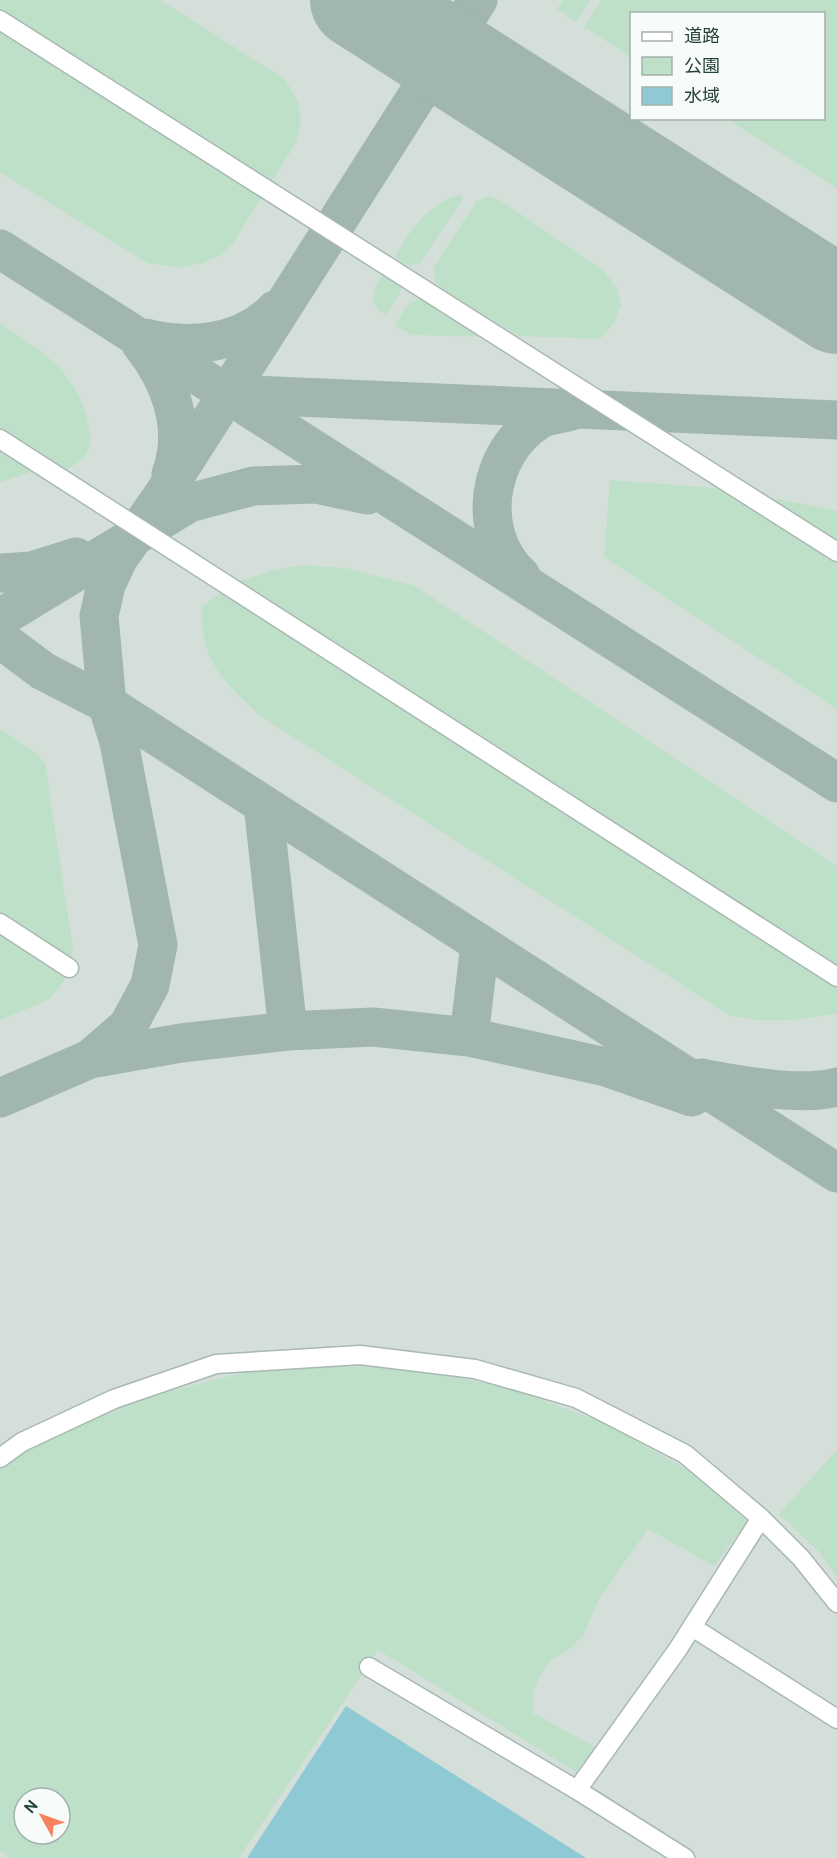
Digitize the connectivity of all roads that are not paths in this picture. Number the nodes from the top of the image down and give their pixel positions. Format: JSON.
{"nodes":[{"id":1,"x":0,"y":20,"type":"edge"},
{"id":2,"x":0,"y":439,"type":"edge"},
{"id":3,"x":837,"y":552,"type":"edge"},
{"id":4,"x":0,"y":923,"type":"edge"},
{"id":5,"x":69,"y":968,"type":"dead end"},
{"id":6,"x":837,"y":977,"type":"edge"},
{"id":7,"x":0,"y":1458,"type":"edge"},
{"id":8,"x":760,"y":1518,"type":"junction"},
{"id":9,"x":837,"y":1603,"type":"edge"},
{"id":10,"x":692,"y":1627,"type":"junction"},
{"id":11,"x":369,"y":1667,"type":"dead end"},
{"id":12,"x":837,"y":1719,"type":"edge"},
{"id":13,"x":577,"y":1790,"type":"junction"},
{"id":14,"x":685,"y":1858,"type":"edge"}],
"edges":[{"from":1,"to":3,"type":"lane"},
{"from":2,"to":6,"type":"lane"},
{"from":4,"to":5,"type":"lane"},
{"from":7,"to":8,"type":"lane"},
{"from":8,"to":9,"type":"lane"},
{"from":8,"to":10,"type":"lane"},
{"from":10,"to":12,"type":"lane"},
{"from":10,"to":13,"type":"lane"},
{"from":11,"to":13,"type":"lane"},
{"from":13,"to":14,"type":"lane"}]}
